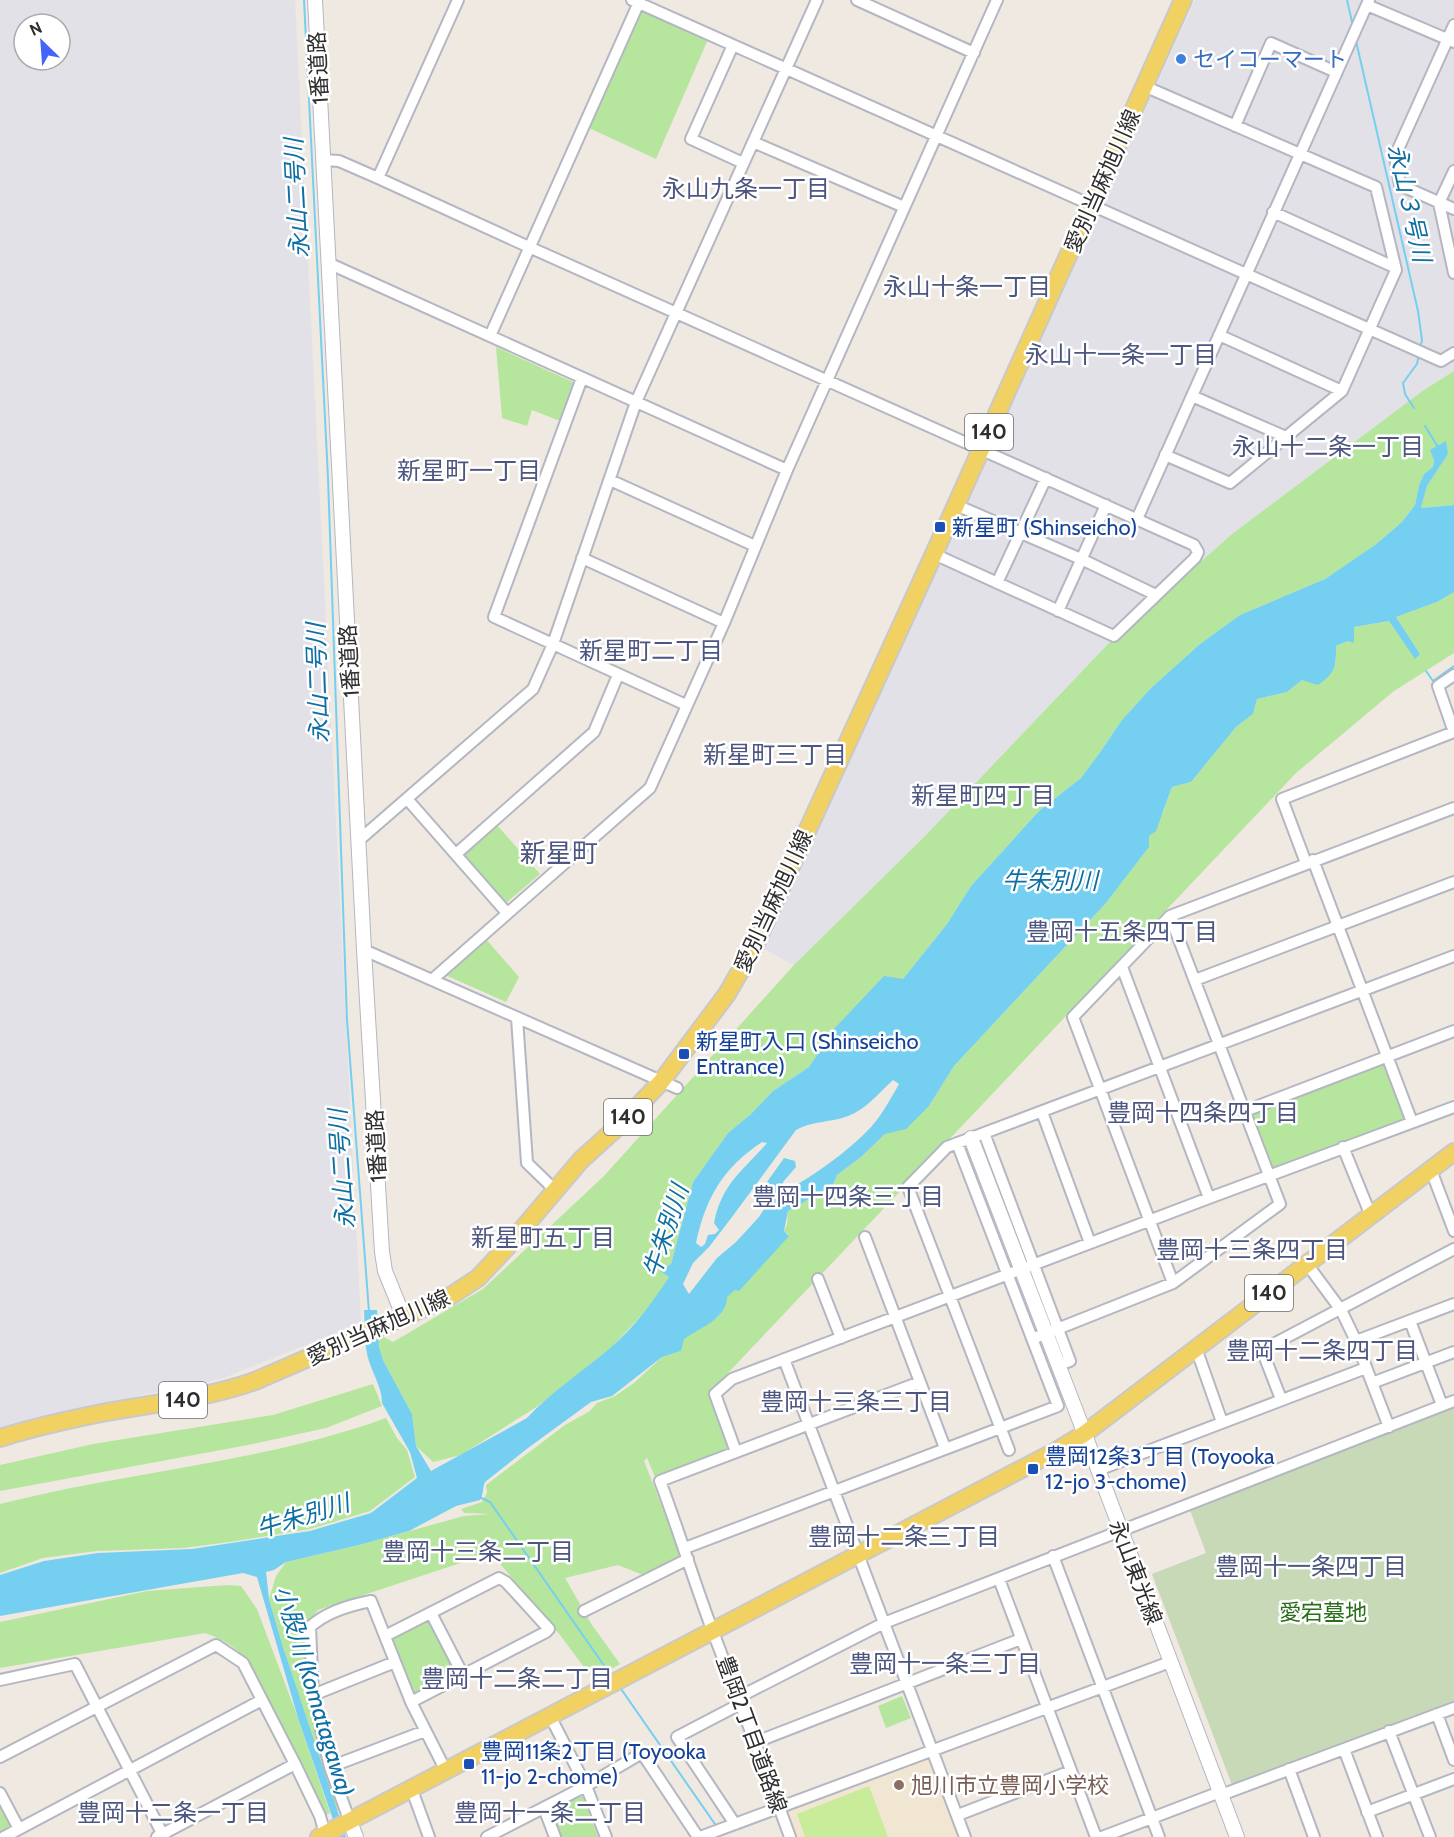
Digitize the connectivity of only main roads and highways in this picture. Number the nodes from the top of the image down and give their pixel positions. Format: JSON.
{"nodes":[{"id":1,"x":1183,"y":0,"type":"edge"},
{"id":2,"x":1454,"y":1152,"type":"edge"},
{"id":3,"x":0,"y":1438,"type":"edge"},
{"id":4,"x":336,"y":1832,"type":"edge"}],
"edges":[{"from":1,"to":3,"type":"main road","name":"愛別当麻旭川線","number":"140"},
{"from":2,"to":4,"type":"main road","number":"140"}]}
